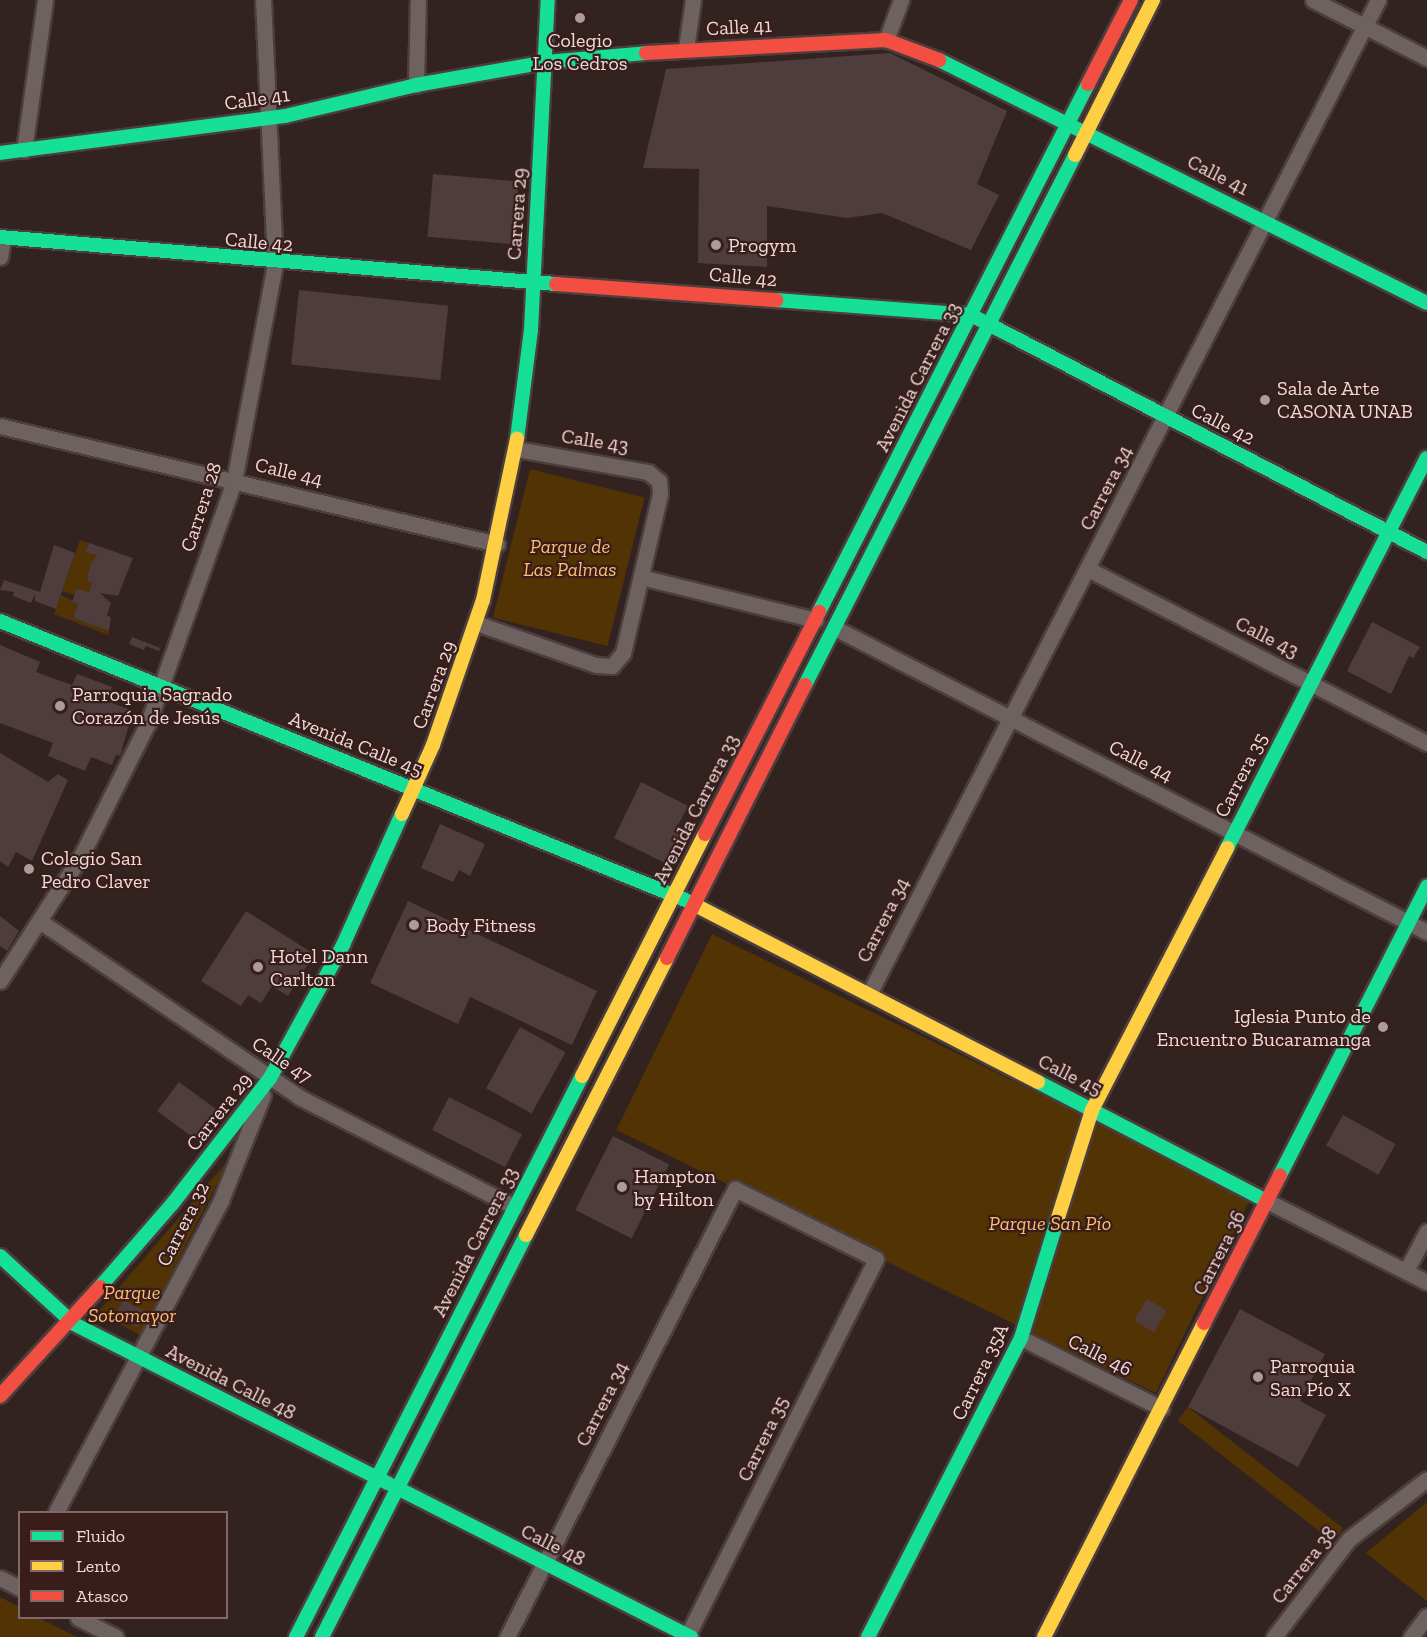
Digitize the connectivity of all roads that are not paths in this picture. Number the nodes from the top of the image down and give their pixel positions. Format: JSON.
{"nodes":[{"id":1,"x":45,"y":0,"type":"edge"},
{"id":2,"x":263,"y":0,"type":"edge"},
{"id":3,"x":418,"y":0,"type":"edge"},
{"id":4,"x":548,"y":0,"type":"edge"},
{"id":5,"x":693,"y":0,"type":"edge"},
{"id":6,"x":901,"y":0,"type":"edge"},
{"id":7,"x":1131,"y":0,"type":"edge"},
{"id":8,"x":1153,"y":0,"type":"edge"},
{"id":9,"x":1313,"y":0,"type":"edge"},
{"id":10,"x":1377,"y":0,"type":"edge"},
{"id":11,"x":1364,"y":26,"type":"junction"},
{"id":12,"x":886,"y":40,"type":"junction"},
{"id":13,"x":686,"y":49,"type":"junction"},
{"id":14,"x":1427,"y":58,"type":"edge"},
{"id":15,"x":546,"y":62,"type":"junction"},
{"id":16,"x":416,"y":85,"type":"junction"},
{"id":17,"x":269,"y":118,"type":"junction"},
{"id":18,"x":1070,"y":122,"type":"junction"},
{"id":19,"x":1087,"y":130,"type":"junction"},
{"id":20,"x":24,"y":150,"type":"junction"},
{"id":21,"x":0,"y":153,"type":"edge"},
{"id":22,"x":1265,"y":221,"type":"junction"},
{"id":23,"x":2,"y":238,"type":"edge"},
{"id":24,"x":0,"y":257,"type":"edge"},
{"id":25,"x":275,"y":263,"type":"junction"},
{"id":26,"x":532,"y":280,"type":"junction"},
{"id":27,"x":1427,"y":303,"type":"edge"},
{"id":28,"x":971,"y":315,"type":"junction"},
{"id":29,"x":988,"y":324,"type":"junction"},
{"id":30,"x":1166,"y":416,"type":"junction"},
{"id":31,"x":0,"y":426,"type":"edge"},
{"id":32,"x":516,"y":449,"type":"junction"},
{"id":33,"x":1427,"y":458,"type":"edge"},
{"id":34,"x":234,"y":481,"type":"junction"},
{"id":35,"x":1389,"y":532,"type":"junction"},
{"id":36,"x":497,"y":544,"type":"junction"},
{"id":37,"x":1427,"y":552,"type":"edge"},
{"id":38,"x":1088,"y":569,"type":"junction"},
{"id":39,"x":641,"y":577,"type":"junction"},
{"id":40,"x":816,"y":620,"type":"junction"},
{"id":41,"x":0,"y":621,"type":"edge"},
{"id":42,"x":476,"y":623,"type":"junction"},
{"id":43,"x":835,"y":628,"type":"junction"},
{"id":44,"x":1311,"y":684,"type":"junction"},
{"id":45,"x":163,"y":687,"type":"junction"},
{"id":46,"x":1011,"y":718,"type":"junction"},
{"id":47,"x":1427,"y":744,"type":"edge"},
{"id":48,"x":415,"y":789,"type":"junction"},
{"id":49,"x":1235,"y":833,"type":"junction"},
{"id":50,"x":1427,"y":886,"type":"edge"},
{"id":51,"x":674,"y":895,"type":"junction"},
{"id":52,"x":695,"y":905,"type":"junction"},
{"id":53,"x":41,"y":922,"type":"junction"},
{"id":54,"x":1408,"y":923,"type":"junction"},
{"id":55,"x":1427,"y":932,"type":"edge"},
{"id":56,"x":0,"y":981,"type":"edge"},
{"id":57,"x":869,"y":994,"type":"junction"},
{"id":58,"x":270,"y":1078,"type":"junction"},
{"id":59,"x":1092,"y":1110,"type":"junction"},
{"id":60,"x":735,"y":1189,"type":"joint"},
{"id":61,"x":1267,"y":1201,"type":"junction"},
{"id":62,"x":515,"y":1207,"type":"junction"},
{"id":63,"x":1427,"y":1231,"type":"edge"},
{"id":64,"x":0,"y":1256,"type":"edge"},
{"id":65,"x":1406,"y":1271,"type":"junction"},
{"id":66,"x":1427,"y":1282,"type":"edge"},
{"id":67,"x":70,"y":1321,"type":"junction"},
{"id":68,"x":1021,"y":1338,"type":"junction"},
{"id":69,"x":138,"y":1357,"type":"junction"},
{"id":70,"x":0,"y":1396,"type":"edge"},
{"id":71,"x":1161,"y":1408,"type":"junction"},
{"id":72,"x":376,"y":1477,"type":"junction"},
{"id":73,"x":1427,"y":1479,"type":"edge"},
{"id":74,"x":397,"y":1488,"type":"junction"},
{"id":75,"x":57,"y":1511,"type":"edge"},
{"id":76,"x":545,"y":1563,"type":"junction"},
{"id":77,"x":0,"y":1578,"type":"edge"},
{"id":78,"x":18,"y":1585,"type":"edge"},
{"id":79,"x":1427,"y":1616,"type":"edge"},
{"id":80,"x":82,"y":1619,"type":"edge"},
{"id":81,"x":689,"y":1636,"type":"edge"},
{"id":82,"x":116,"y":1637,"type":"edge"},
{"id":83,"x":296,"y":1637,"type":"edge"},
{"id":84,"x":322,"y":1637,"type":"edge"},
{"id":85,"x":507,"y":1637,"type":"edge"},
{"id":86,"x":867,"y":1637,"type":"edge"},
{"id":87,"x":1044,"y":1637,"type":"edge"},
{"id":88,"x":1274,"y":1637,"type":"edge"},
{"id":89,"x":1411,"y":1637,"type":"edge"}],
"edges":[{"from":1,"to":20,"type":"street"},
{"from":2,"to":17,"type":"street","name":"Carrera 28"},
{"from":3,"to":16,"type":"street"},
{"from":4,"to":15,"type":"street","name":"Carrera 29"},
{"from":5,"to":13,"type":"street"},
{"from":6,"to":12,"type":"street"},
{"from":7,"to":18,"type":"street","name":"Avenida Carrera 33"},
{"from":8,"to":19,"type":"street","name":"Avenida Carrera 33"},
{"from":9,"to":11,"type":"street"},
{"from":10,"to":11,"type":"street","name":"Carrera 34"},
{"from":11,"to":14,"type":"street"},
{"from":11,"to":22,"type":"street","name":"Carrera 34"},
{"from":12,"to":13,"type":"street","name":"Calle 41"},
{"from":12,"to":18,"type":"street","name":"Calle 41"},
{"from":13,"to":15,"type":"street","name":"Calle 41"},
{"from":15,"to":16,"type":"street","name":"Calle 41"},
{"from":15,"to":26,"type":"street","name":"Carrera 29"},
{"from":16,"to":17,"type":"street","name":"Calle 41"},
{"from":17,"to":20,"type":"street","name":"Calle 41"},
{"from":17,"to":25,"type":"street","name":"Carrera 28"},
{"from":18,"to":19,"type":"street","name":"Calle 41"},
{"from":18,"to":28,"type":"street","name":"Avenida Carrera 33"},
{"from":19,"to":22,"type":"street","name":"Calle 41"},
{"from":19,"to":29,"type":"street","name":"Avenida Carrera 33"},
{"from":20,"to":21,"type":"street","name":"Calle 41"},
{"from":22,"to":27,"type":"street","name":"Calle 41"},
{"from":22,"to":30,"type":"street","name":"Carrera 34"},
{"from":23,"to":24,"type":"street"},
{"from":23,"to":25,"type":"street","name":"Calle 42"},
{"from":25,"to":26,"type":"street","name":"Calle 42"},
{"from":25,"to":34,"type":"street","name":"Carrera 28"},
{"from":26,"to":28,"type":"street","name":"Calle 42"},
{"from":26,"to":32,"type":"street","name":"Carrera 29"},
{"from":28,"to":29,"type":"street","name":"Calle 42"},
{"from":28,"to":40,"type":"street","name":"Avenida Carrera 33"},
{"from":29,"to":30,"type":"street","name":"Calle 42"},
{"from":29,"to":43,"type":"street","name":"Avenida Carrera 33"},
{"from":30,"to":35,"type":"street","name":"Calle 42"},
{"from":30,"to":38,"type":"street","name":"Carrera 34"},
{"from":31,"to":34,"type":"street","name":"Calle 44"},
{"from":32,"to":36,"type":"street","name":"Carrera 29"},
{"from":32,"to":39,"type":"street","name":"Calle 43"},
{"from":33,"to":35,"type":"street","name":"Carrera 35"},
{"from":34,"to":36,"type":"street","name":"Calle 44"},
{"from":34,"to":45,"type":"street","name":"Carrera 28"},
{"from":35,"to":37,"type":"street","name":"Calle 42"},
{"from":35,"to":44,"type":"street","name":"Carrera 35"},
{"from":36,"to":42,"type":"street","name":"Carrera 29"},
{"from":38,"to":44,"type":"street","name":"Calle 43"},
{"from":38,"to":46,"type":"street","name":"Carrera 34"},
{"from":39,"to":40,"type":"street"},
{"from":39,"to":42,"type":"street"},
{"from":40,"to":51,"type":"street","name":"Avenida Carrera 33"},
{"from":41,"to":45,"type":"street","name":"Avenida Calle 45"},
{"from":42,"to":48,"type":"street","name":"Carrera 29"},
{"from":43,"to":46,"type":"street","name":"Calle 44"},
{"from":43,"to":52,"type":"street","name":"Avenida Carrera 33"},
{"from":44,"to":47,"type":"street","name":"Calle 43"},
{"from":44,"to":49,"type":"street","name":"Carrera 35"},
{"from":45,"to":48,"type":"street","name":"Avenida Calle 45"},
{"from":45,"to":53,"type":"street","name":"Carrera 28"},
{"from":46,"to":49,"type":"street","name":"Calle 44"},
{"from":46,"to":57,"type":"street","name":"Carrera 34"},
{"from":48,"to":51,"type":"street","name":"Avenida Calle 45"},
{"from":48,"to":58,"type":"street","name":"Carrera 29"},
{"from":49,"to":54,"type":"street","name":"Calle 44"},
{"from":49,"to":59,"type":"street","name":"Carrera 35"},
{"from":50,"to":54,"type":"street","name":"Carrera 36"},
{"from":51,"to":52,"type":"street","name":"Avenida Calle 45"},
{"from":51,"to":62,"type":"street","name":"Avenida Carrera 33"},
{"from":52,"to":57,"type":"street","name":"Calle 45"},
{"from":52,"to":74,"type":"street","name":"Avenida Carrera 33"},
{"from":53,"to":56,"type":"street","name":"Carrera 28"},
{"from":53,"to":58,"type":"street","name":"Calle 47"},
{"from":54,"to":55,"type":"street","name":"Calle 44"},
{"from":54,"to":61,"type":"street","name":"Carrera 36"},
{"from":57,"to":59,"type":"street","name":"Calle 45"},
{"from":58,"to":62,"type":"street","name":"Calle 47"},
{"from":58,"to":67,"type":"street","name":"Carrera 29"},
{"from":58,"to":69,"type":"street","name":"Carrera 32"},
{"from":59,"to":61,"type":"street","name":"Calle 45"},
{"from":59,"to":68,"type":"street","name":"Carrera 35A"},
{"from":60,"to":76,"type":"street","name":"Carrera 34"},
{"from":60,"to":81,"type":"street","name":"Carrera 35"},
{"from":61,"to":65,"type":"street","name":"Calle 45"},
{"from":61,"to":71,"type":"street","name":"Carrera 36"},
{"from":62,"to":72,"type":"street","name":"Avenida Carrera 33"},
{"from":63,"to":65,"type":"street"},
{"from":64,"to":67,"type":"street","name":"Avenida Calle 48"},
{"from":65,"to":66,"type":"street","name":"Calle 45"},
{"from":67,"to":69,"type":"street","name":"Avenida Calle 48"},
{"from":67,"to":70,"type":"street","name":"Carrera 29"},
{"from":68,"to":71,"type":"street","name":"Calle 46"},
{"from":68,"to":86,"type":"street","name":"Carrera 35A"},
{"from":69,"to":72,"type":"street","name":"Avenida Calle 48"},
{"from":69,"to":75,"type":"street","name":"Carrera 32"},
{"from":71,"to":87,"type":"street","name":"Carrera 36"},
{"from":72,"to":74,"type":"street","name":"Avenida Calle 48"},
{"from":72,"to":83,"type":"street","name":"Avenida Carrera 33"},
{"from":73,"to":88,"type":"street","name":"Carrera 38"},
{"from":74,"to":76,"type":"street","name":"Calle 48"},
{"from":74,"to":84,"type":"street","name":"Avenida Carrera 33"},
{"from":76,"to":81,"type":"street","name":"Calle 48"},
{"from":76,"to":85,"type":"street","name":"Carrera 34"},
{"from":77,"to":78,"type":"street"},
{"from":79,"to":89,"type":"street"},
{"from":80,"to":82,"type":"street"}]}
